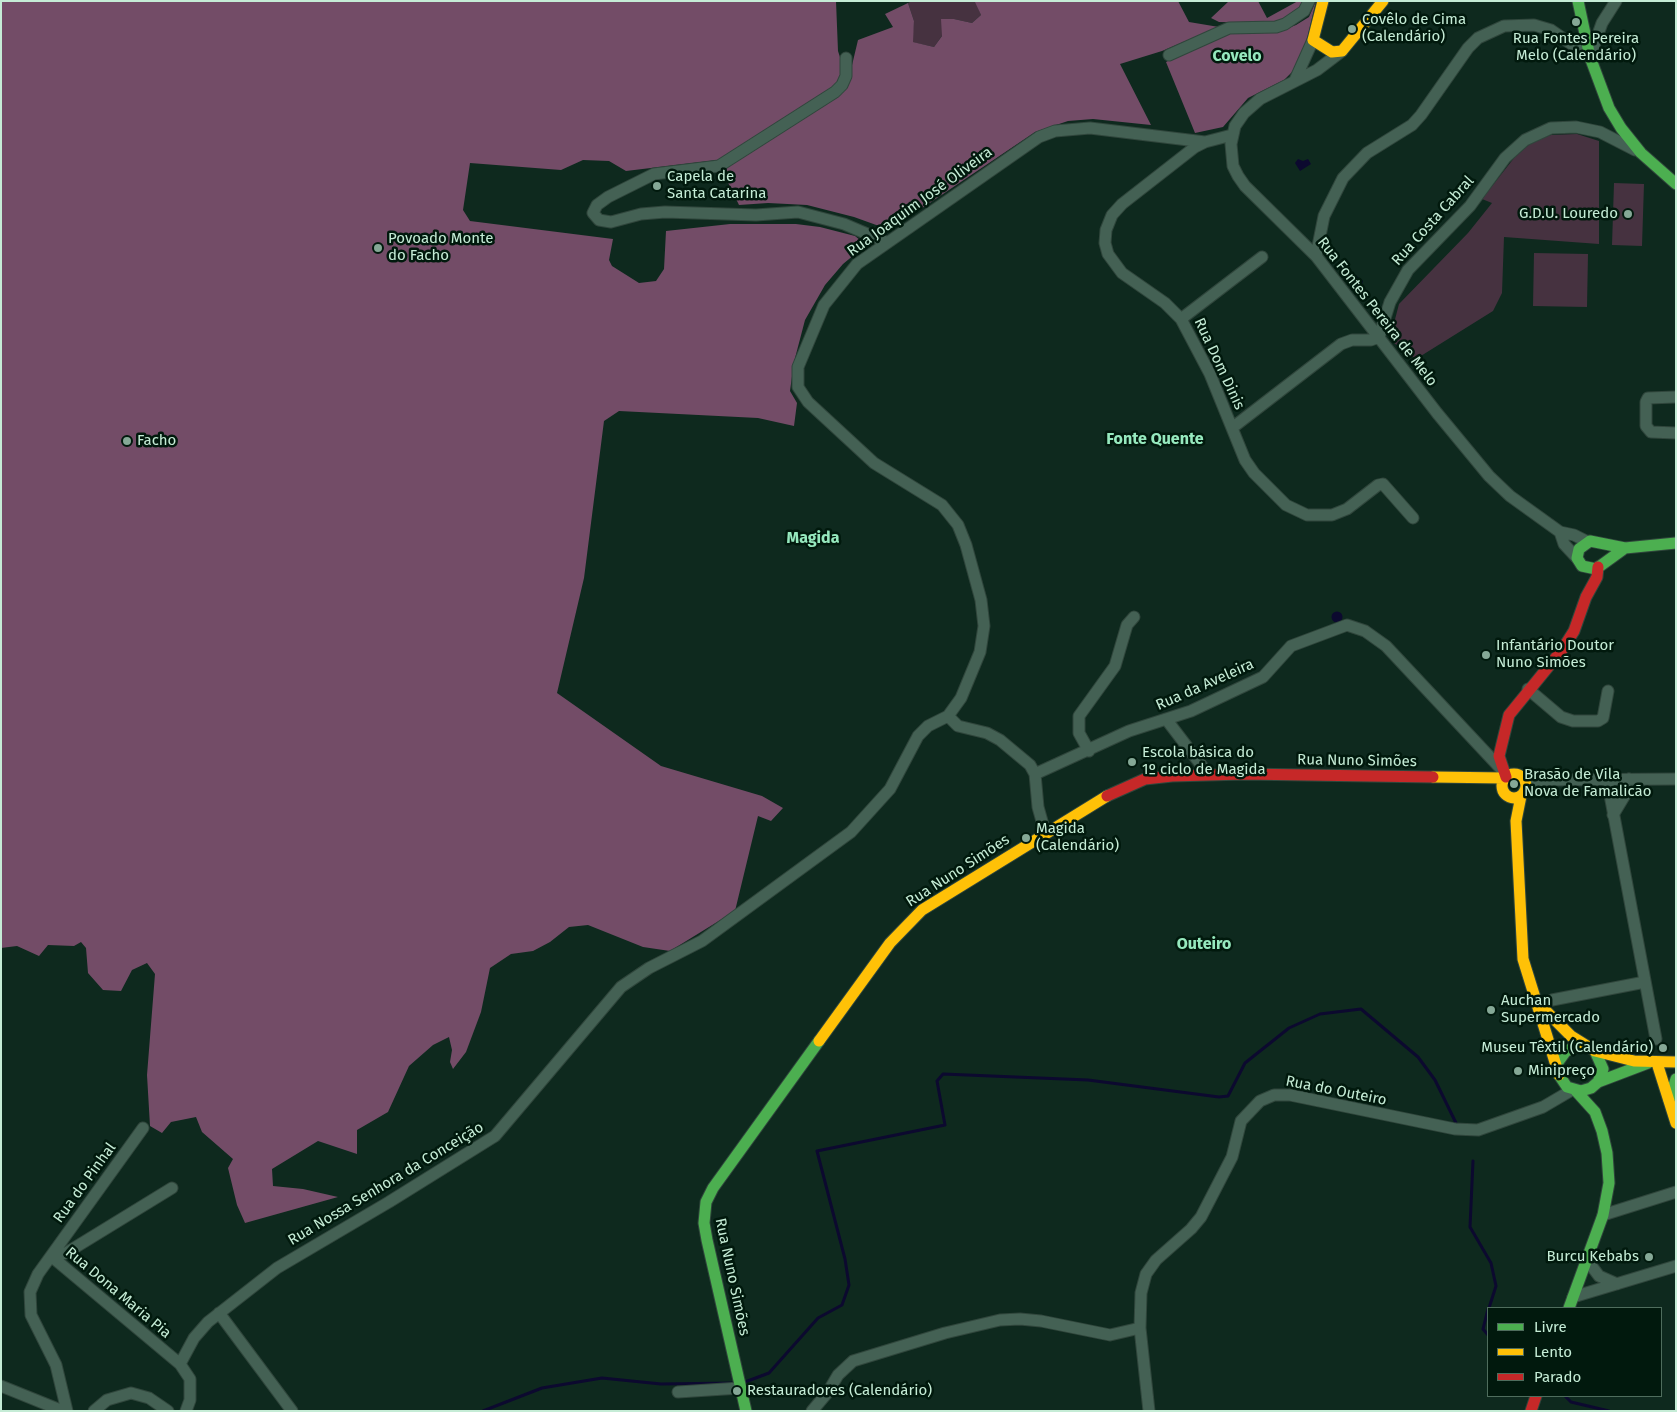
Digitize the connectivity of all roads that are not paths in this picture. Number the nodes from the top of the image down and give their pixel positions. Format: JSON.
{"nodes":[{"id":1,"x":1309,"y":1,"type":"edge"},
{"id":2,"x":1323,"y":1,"type":"edge"},
{"id":3,"x":1383,"y":1,"type":"edge"},
{"id":4,"x":1578,"y":1,"type":"edge"},
{"id":5,"x":1616,"y":1,"type":"edge"},
{"id":6,"x":1312,"y":40,"type":"junction"},
{"id":7,"x":1342,"y":51,"type":"junction"},
{"id":8,"x":1169,"y":55,"type":"dead end"},
{"id":9,"x":1590,"y":57,"type":"junction"},
{"id":10,"x":846,"y":58,"type":"dead end"},
{"id":11,"x":1295,"y":80,"type":"junction"},
{"id":12,"x":1232,"y":135,"type":"junction"},
{"id":13,"x":1205,"y":142,"type":"junction"},
{"id":14,"x":1641,"y":153,"type":"junction"},
{"id":15,"x":1676,"y":184,"type":"edge"},
{"id":16,"x":886,"y":242,"type":"junction"},
{"id":17,"x":1316,"y":256,"type":"junction"},
{"id":18,"x":1262,"y":257,"type":"dead end"},
{"id":19,"x":1181,"y":319,"type":"junction"},
{"id":20,"x":1379,"y":337,"type":"junction"},
{"id":21,"x":1676,"y":397,"type":"edge"},
{"id":22,"x":1232,"y":428,"type":"junction"},
{"id":23,"x":1676,"y":433,"type":"edge"},
{"id":24,"x":1413,"y":518,"type":"dead end"},
{"id":25,"x":1560,"y":532,"type":"junction"},
{"id":26,"x":1588,"y":542,"type":"junction"},
{"id":27,"x":1676,"y":543,"type":"edge"},
{"id":28,"x":1600,"y":544,"type":"junction"},
{"id":29,"x":1625,"y":548,"type":"junction"},
{"id":30,"x":1580,"y":562,"type":"junction"},
{"id":31,"x":1601,"y":565,"type":"junction"},
{"id":32,"x":1586,"y":597,"type":"junction"},
{"id":33,"x":1134,"y":617,"type":"dead end"},
{"id":34,"x":1528,"y":689,"type":"junction"},
{"id":35,"x":1608,"y":691,"type":"dead end"},
{"id":36,"x":948,"y":716,"type":"junction"},
{"id":37,"x":1166,"y":720,"type":"junction"},
{"id":38,"x":1504,"y":736,"type":"junction"},
{"id":39,"x":1089,"y":751,"type":"junction"},
{"id":40,"x":1034,"y":774,"type":"junction"},
{"id":41,"x":1208,"y":774,"type":"junction"},
{"id":42,"x":1481,"y":778,"type":"junction"},
{"id":43,"x":1510,"y":779,"type":"junction"},
{"id":44,"x":1607,"y":779,"type":"junction"},
{"id":45,"x":1628,"y":779,"type":"junction"},
{"id":46,"x":1676,"y":780,"type":"edge"},
{"id":47,"x":1613,"y":815,"type":"junction"},
{"id":48,"x":1045,"y":832,"type":"junction"},
{"id":49,"x":1645,"y":982,"type":"junction"},
{"id":50,"x":1536,"y":1000,"type":"junction"},
{"id":51,"x":1552,"y":1000,"type":"dead end"},
{"id":52,"x":1656,"y":1038,"type":"dead end"},
{"id":53,"x":1590,"y":1049,"type":"junction"},
{"id":54,"x":1676,"y":1062,"type":"edge"},
{"id":55,"x":1653,"y":1063,"type":"junction"},
{"id":56,"x":1558,"y":1074,"type":"junction"},
{"id":57,"x":1676,"y":1079,"type":"edge"},
{"id":58,"x":1597,"y":1084,"type":"junction"},
{"id":59,"x":1574,"y":1090,"type":"junction"},
{"id":60,"x":1669,"y":1100,"type":"junction"},
{"id":61,"x":1543,"y":1107,"type":"junction"},
{"id":62,"x":1595,"y":1112,"type":"junction"},
{"id":63,"x":1676,"y":1123,"type":"edge"},
{"id":64,"x":142,"y":1128,"type":"dead end"},
{"id":65,"x":172,"y":1188,"type":"dead end"},
{"id":66,"x":1676,"y":1192,"type":"edge"},
{"id":67,"x":1604,"y":1215,"type":"junction"},
{"id":68,"x":51,"y":1256,"type":"junction"},
{"id":69,"x":1587,"y":1260,"type":"junction"},
{"id":70,"x":1676,"y":1266,"type":"edge"},
{"id":71,"x":1617,"y":1284,"type":"junction"},
{"id":72,"x":1571,"y":1303,"type":"edge"},
{"id":73,"x":219,"y":1313,"type":"junction"},
{"id":74,"x":1140,"y":1328,"type":"junction"},
{"id":75,"x":180,"y":1364,"type":"junction"},
{"id":76,"x":1,"y":1386,"type":"edge"},
{"id":77,"x":740,"y":1388,"type":"junction"},
{"id":78,"x":678,"y":1392,"type":"dead end"},
{"id":79,"x":1536,"y":1397,"type":"edge"},
{"id":80,"x":63,"y":1411,"type":"edge"},
{"id":81,"x":67,"y":1411,"type":"edge"},
{"id":82,"x":94,"y":1411,"type":"edge"},
{"id":83,"x":168,"y":1411,"type":"edge"},
{"id":84,"x":186,"y":1411,"type":"edge"},
{"id":85,"x":292,"y":1411,"type":"edge"},
{"id":86,"x":746,"y":1411,"type":"edge"},
{"id":87,"x":812,"y":1411,"type":"edge"},
{"id":88,"x":1149,"y":1411,"type":"edge"},
{"id":89,"x":1531,"y":1411,"type":"edge"}],
"edges":[{"from":1,"to":8,"type":"street"},
{"from":2,"to":6,"type":"street"},
{"from":3,"to":7,"type":"street"},
{"from":4,"to":9,"type":"street"},
{"from":5,"to":9,"type":"street"},
{"from":6,"to":7,"type":"street"},
{"from":6,"to":11,"type":"street"},
{"from":7,"to":11,"type":"street"},
{"from":9,"to":14,"type":"street"},
{"from":9,"to":17,"type":"street"},
{"from":10,"to":16,"type":"street"},
{"from":11,"to":12,"type":"street"},
{"from":12,"to":13,"type":"street","name":"Rua Dom Dinis"},
{"from":12,"to":17,"type":"street","name":"Rua Fontes Pereira de Melo"},
{"from":13,"to":16,"type":"street","name":"Rua Joaquim José Oliveira"},
{"from":13,"to":19,"type":"street","name":"Rua Dom Dinis"},
{"from":14,"to":15,"type":"street"},
{"from":14,"to":20,"type":"street","name":"Rua Costa Cabral"},
{"from":16,"to":36,"type":"street","name":"Rua Joaquim José Oliveira"},
{"from":17,"to":20,"type":"street","name":"Rua Fontes Pereira de Melo"},
{"from":18,"to":19,"type":"street"},
{"from":19,"to":22,"type":"street","name":"Rua Dom Dinis"},
{"from":20,"to":22,"type":"street"},
{"from":20,"to":25,"type":"street","name":"Rua Fontes Pereira de Melo"},
{"from":21,"to":23,"type":"street"},
{"from":22,"to":24,"type":"street","name":"Rua Dom Dinis"},
{"from":25,"to":26,"type":"street","name":"Rua Fontes Pereira de Melo"},
{"from":25,"to":30,"type":"street","name":"Rua Fontes Pereira de Melo"},
{"from":26,"to":28,"type":"street","name":"Rua Fontes Pereira de Melo"},
{"from":26,"to":30,"type":"street"},
{"from":27,"to":29,"type":"street","name":"Rua Fontes Pereira de Melo"},
{"from":28,"to":29,"type":"street","name":"Rua Fontes Pereira de Melo"},
{"from":28,"to":31,"type":"street"},
{"from":29,"to":31,"type":"street","name":"Rua Fontes Pereira de Melo"},
{"from":30,"to":31,"type":"street"},
{"from":30,"to":32,"type":"street"},
{"from":31,"to":32,"type":"street"},
{"from":32,"to":34,"type":"street"},
{"from":33,"to":39,"type":"street"},
{"from":34,"to":35,"type":"street"},
{"from":34,"to":38,"type":"street"},
{"from":36,"to":40,"type":"street"},
{"from":36,"to":73,"type":"street","name":"Rua Nossa Senhora da Conceição"},
{"from":37,"to":39,"type":"street","name":"Rua da Aveleira"},
{"from":37,"to":41,"type":"street"},
{"from":37,"to":43,"type":"street","name":"Rua da Aveleira"},
{"from":38,"to":43,"type":"street"},
{"from":38,"to":43,"type":"street"},
{"from":39,"to":40,"type":"street","name":"Rua da Aveleira"},
{"from":40,"to":48,"type":"street"},
{"from":41,"to":42,"type":"street","name":"Rua Nuno Simões"},
{"from":41,"to":48,"type":"street","name":"Rua Nuno Simões"},
{"from":42,"to":43,"type":"street","name":"Rua Nuno Simões"},
{"from":42,"to":43,"type":"street"},
{"from":43,"to":44,"type":"street"},
{"from":43,"to":50,"type":"street"},
{"from":44,"to":45,"type":"street"},
{"from":44,"to":47,"type":"street"},
{"from":45,"to":46,"type":"street"},
{"from":45,"to":47,"type":"street"},
{"from":47,"to":49,"type":"street"},
{"from":48,"to":77,"type":"street","name":"Rua Nuno Simões"},
{"from":49,"to":51,"type":"street"},
{"from":49,"to":52,"type":"street"},
{"from":50,"to":53,"type":"street"},
{"from":50,"to":56,"type":"street"},
{"from":53,"to":55,"type":"street"},
{"from":53,"to":56,"type":"street"},
{"from":53,"to":58,"type":"street"},
{"from":54,"to":55,"type":"street"},
{"from":55,"to":58,"type":"street"},
{"from":55,"to":60,"type":"street"},
{"from":56,"to":59,"type":"street"},
{"from":56,"to":61,"type":"street"},
{"from":57,"to":60,"type":"street"},
{"from":58,"to":59,"type":"street"},
{"from":58,"to":62,"type":"street"},
{"from":59,"to":61,"type":"street","name":"Rua do Outeiro"},
{"from":59,"to":62,"type":"street"},
{"from":60,"to":63,"type":"street"},
{"from":61,"to":74,"type":"street","name":"Rua do Outeiro"},
{"from":62,"to":67,"type":"street"},
{"from":64,"to":68,"type":"street","name":"Rua do Pinhal"},
{"from":65,"to":68,"type":"street"},
{"from":66,"to":67,"type":"street"},
{"from":67,"to":69,"type":"street"},
{"from":68,"to":75,"type":"street","name":"Rua Dona Maria Pia"},
{"from":68,"to":81,"type":"street","name":"Rua Dona Maria Pia"},
{"from":69,"to":71,"type":"street"},
{"from":69,"to":72,"type":"street"},
{"from":70,"to":71,"type":"street"},
{"from":71,"to":72,"type":"street"},
{"from":73,"to":75,"type":"street","name":"Rua Nossa Senhora da Conceição"},
{"from":73,"to":85,"type":"street"},
{"from":74,"to":87,"type":"street"},
{"from":74,"to":88,"type":"street","name":"Rua do Outeiro"},
{"from":75,"to":84,"type":"street"},
{"from":76,"to":80,"type":"street"},
{"from":77,"to":78,"type":"street"},
{"from":77,"to":86,"type":"street","name":"Rua Nuno Simões"},
{"from":79,"to":89,"type":"street"},
{"from":82,"to":83,"type":"street"}]}
